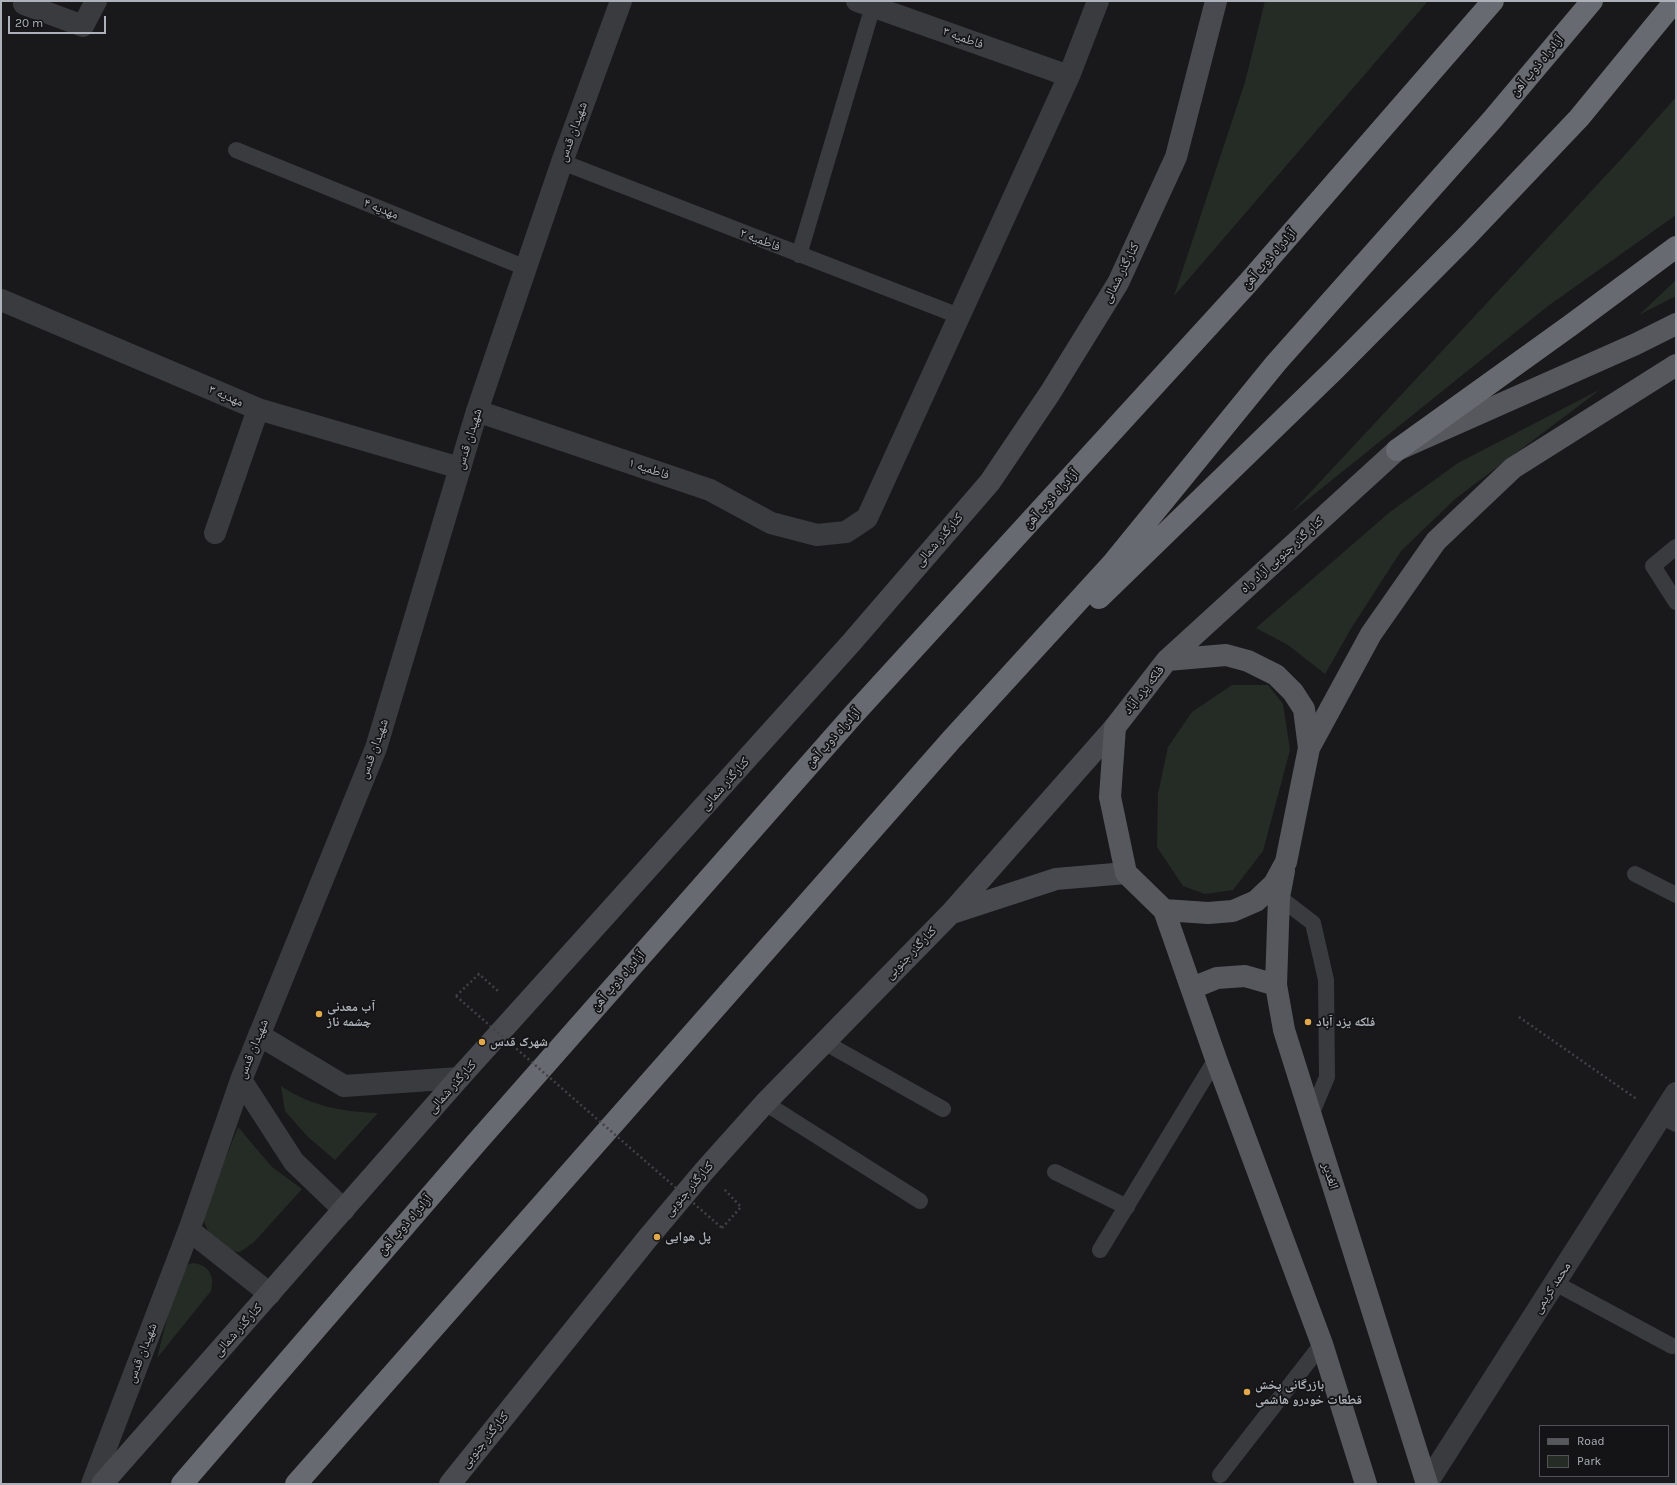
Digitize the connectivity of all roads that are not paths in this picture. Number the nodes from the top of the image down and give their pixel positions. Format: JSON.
{"nodes":[{"id":1,"x":96,"y":1,"type":"edge"},
{"id":2,"x":621,"y":1,"type":"edge"},
{"id":3,"x":1098,"y":1,"type":"edge"},
{"id":4,"x":1216,"y":1,"type":"edge"},
{"id":5,"x":1493,"y":1,"type":"edge"},
{"id":6,"x":1592,"y":1,"type":"edge"},
{"id":7,"x":1675,"y":1,"type":"edge"},
{"id":8,"x":24,"y":4,"type":"dead end"},
{"id":9,"x":865,"y":4,"type":"edge"},
{"id":10,"x":1069,"y":76,"type":"junction"},
{"id":11,"x":236,"y":150,"type":"dead end"},
{"id":12,"x":562,"y":162,"type":"junction"},
{"id":13,"x":1676,"y":247,"type":"edge"},
{"id":14,"x":799,"y":255,"type":"junction"},
{"id":15,"x":526,"y":268,"type":"junction"},
{"id":16,"x":1,"y":300,"type":"edge"},
{"id":17,"x":959,"y":316,"type":"junction"},
{"id":18,"x":1676,"y":324,"type":"edge"},
{"id":19,"x":1676,"y":365,"type":"edge"},
{"id":20,"x":258,"y":410,"type":"junction"},
{"id":21,"x":477,"y":410,"type":"junction"},
{"id":22,"x":1397,"y":450,"type":"junction"},
{"id":23,"x":460,"y":468,"type":"junction"},
{"id":24,"x":215,"y":533,"type":"dead end"},
{"id":25,"x":1676,"y":546,"type":"edge"},
{"id":26,"x":1676,"y":602,"type":"edge"},
{"id":27,"x":1167,"y":660,"type":"junction"},
{"id":28,"x":1115,"y":727,"type":"junction"},
{"id":29,"x":952,"y":739,"type":"junction"},
{"id":30,"x":1310,"y":748,"type":"junction"},
{"id":31,"x":1286,"y":862,"type":"junction"},
{"id":32,"x":1126,"y":873,"type":"junction"},
{"id":33,"x":1635,"y":874,"type":"dead end"},
{"id":34,"x":1676,"y":895,"type":"edge"},
{"id":35,"x":1279,"y":897,"type":"junction"},
{"id":36,"x":1164,"y":910,"type":"junction"},
{"id":37,"x":951,"y":913,"type":"junction"},
{"id":38,"x":1276,"y":985,"type":"junction"},
{"id":39,"x":1192,"y":988,"type":"junction"},
{"id":40,"x":259,"y":1034,"type":"junction"},
{"id":41,"x":824,"y":1042,"type":"junction"},
{"id":42,"x":1216,"y":1059,"type":"junction"},
{"id":43,"x":459,"y":1078,"type":"junction"},
{"id":44,"x":241,"y":1080,"type":"junction"},
{"id":45,"x":1676,"y":1093,"type":"edge"},
{"id":46,"x":765,"y":1103,"type":"junction"},
{"id":47,"x":943,"y":1109,"type":"dead end"},
{"id":48,"x":1311,"y":1115,"type":"junction"},
{"id":49,"x":1668,"y":1120,"type":"edge"},
{"id":50,"x":1055,"y":1172,"type":"dead end"},
{"id":51,"x":920,"y":1201,"type":"dead end"},
{"id":52,"x":1127,"y":1207,"type":"junction"},
{"id":53,"x":344,"y":1210,"type":"junction"},
{"id":54,"x":188,"y":1230,"type":"junction"},
{"id":55,"x":1100,"y":1250,"type":"dead end"},
{"id":56,"x":1555,"y":1283,"type":"junction"},
{"id":57,"x":270,"y":1294,"type":"junction"},
{"id":58,"x":1322,"y":1344,"type":"junction"},
{"id":59,"x":1672,"y":1346,"type":"dead end"},
{"id":60,"x":1220,"y":1475,"type":"dead end"},
{"id":61,"x":92,"y":1484,"type":"edge"},
{"id":62,"x":102,"y":1484,"type":"edge"},
{"id":63,"x":182,"y":1484,"type":"edge"},
{"id":64,"x":296,"y":1484,"type":"edge"},
{"id":65,"x":450,"y":1484,"type":"edge"},
{"id":66,"x":1366,"y":1484,"type":"edge"},
{"id":67,"x":1427,"y":1484,"type":"edge"}],
"edges":[{"from":1,"to":8,"type":"street"},
{"from":2,"to":12,"type":"street","name":"شهیدان قدس"},
{"from":3,"to":10,"type":"street"},
{"from":4,"to":43,"type":"main road","name":"کنارگذر شمالی"},
{"from":5,"to":63,"type":"highway","name":"آزادراه ذوب آهن"},
{"from":6,"to":29,"type":"highway","name":"آزادراه ذوب آهن"},
{"from":7,"to":29,"type":"highway"},
{"from":9,"to":10,"type":"street","name":"فاطمیه ۳"},
{"from":9,"to":14,"type":"lane"},
{"from":10,"to":17,"type":"street"},
{"from":11,"to":15,"type":"lane","name":"مهدیه ۴"},
{"from":12,"to":14,"type":"lane","name":"فاطمیه ۲"},
{"from":12,"to":15,"type":"street","name":"شهیدان قدس"},
{"from":13,"to":22,"type":"highway"},
{"from":14,"to":17,"type":"lane","name":"فاطمیه ۲"},
{"from":15,"to":21,"type":"street","name":"شهیدان قدس"},
{"from":16,"to":20,"type":"street","name":"مهدیه ۳"},
{"from":17,"to":21,"type":"street","name":"فاطمیه ۱"},
{"from":18,"to":22,"type":"main road","name":"کنار گذر جنوبی آزاد راه"},
{"from":19,"to":30,"type":"main road"},
{"from":20,"to":23,"type":"street","name":"مهدیه ۳"},
{"from":20,"to":24,"type":"street"},
{"from":21,"to":23,"type":"street","name":"شهیدان قدس"},
{"from":22,"to":27,"type":"main road","name":"کنار گذر جنوبی آزاد راه"},
{"from":23,"to":40,"type":"street","name":"شهیدان قدس"},
{"from":25,"to":26,"type":"lane"},
{"from":27,"to":28,"type":"main road","name":"فلکه یزد آباد"},
{"from":27,"to":30,"type":"main road","name":"فلکه یزد آباد"},
{"from":28,"to":32,"type":"main road","name":"فلکه یزد آباد"},
{"from":28,"to":37,"type":"main road","name":"کنارگذر جنوبی"},
{"from":29,"to":64,"type":"highway","name":"آزادراه ذوب آهن"},
{"from":30,"to":31,"type":"main road","name":"فلکه یزد آباد"},
{"from":31,"to":35,"type":"main road","name":"الغدیر"},
{"from":31,"to":36,"type":"main road","name":"فلکه یزد آباد"},
{"from":32,"to":36,"type":"main road"},
{"from":32,"to":37,"type":"main road"},
{"from":33,"to":34,"type":"lane"},
{"from":35,"to":38,"type":"main road","name":"الغدیر"},
{"from":35,"to":48,"type":"lane"},
{"from":36,"to":39,"type":"main road"},
{"from":37,"to":41,"type":"main road","name":"کنارگذر جنوبی"},
{"from":38,"to":39,"type":"main road"},
{"from":38,"to":48,"type":"main road","name":"الغدیر"},
{"from":39,"to":42,"type":"main road"},
{"from":40,"to":43,"type":"street"},
{"from":40,"to":44,"type":"street","name":"شهیدان قدس"},
{"from":41,"to":46,"type":"main road","name":"کنارگذر جنوبی"},
{"from":41,"to":47,"type":"lane"},
{"from":42,"to":52,"type":"lane"},
{"from":42,"to":58,"type":"main road"},
{"from":43,"to":53,"type":"main road","name":"کنارگذر شمالی"},
{"from":44,"to":53,"type":"street"},
{"from":44,"to":54,"type":"street","name":"شهیدان قدس"},
{"from":45,"to":49,"type":"street","name":"محمد کریمی"},
{"from":46,"to":51,"type":"lane"},
{"from":46,"to":65,"type":"main road","name":"کنارگذر جنوبی"},
{"from":48,"to":67,"type":"main road","name":"الغدیر"},
{"from":49,"to":56,"type":"street","name":"محمد کریمی"},
{"from":50,"to":52,"type":"lane"},
{"from":52,"to":55,"type":"lane"},
{"from":53,"to":57,"type":"main road","name":"کنارگذر شمالی"},
{"from":54,"to":57,"type":"street"},
{"from":54,"to":61,"type":"street","name":"شهیدان قدس"},
{"from":56,"to":59,"type":"lane"},
{"from":56,"to":67,"type":"street","name":"محمد کریمی"},
{"from":57,"to":62,"type":"main road","name":"کنارگذر شمالی"},
{"from":58,"to":60,"type":"lane"},
{"from":58,"to":66,"type":"main road"}]}
